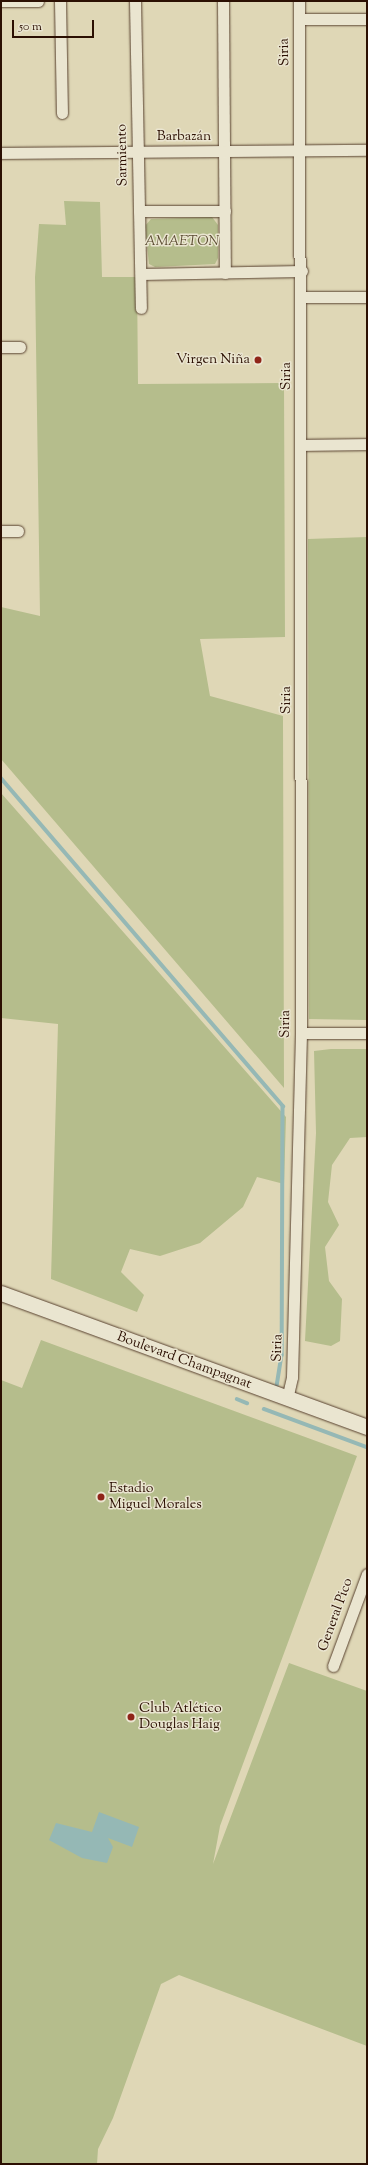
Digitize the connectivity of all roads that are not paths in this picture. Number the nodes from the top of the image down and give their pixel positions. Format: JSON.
{"nodes":[{"id":1,"x":38,"y":1,"type":"edge"},
{"id":2,"x":60,"y":1,"type":"edge"},
{"id":3,"x":135,"y":1,"type":"edge"},
{"id":4,"x":223,"y":1,"type":"edge"},
{"id":5,"x":299,"y":1,"type":"edge"},
{"id":6,"x":1,"y":2,"type":"edge"},
{"id":7,"x":300,"y":19,"type":"junction"},
{"id":8,"x":367,"y":19,"type":"edge"},
{"id":9,"x":62,"y":113,"type":"dead end"},
{"id":10,"x":367,"y":150,"type":"edge"},
{"id":11,"x":302,"y":151,"type":"junction"},
{"id":12,"x":138,"y":152,"type":"junction"},
{"id":13,"x":225,"y":152,"type":"junction"},
{"id":14,"x":1,"y":153,"type":"edge"},
{"id":15,"x":139,"y":211,"type":"junction"},
{"id":16,"x":225,"y":211,"type":"junction"},
{"id":17,"x":225,"y":272,"type":"junction"},
{"id":18,"x":302,"y":272,"type":"junction"},
{"id":19,"x":141,"y":274,"type":"junction"},
{"id":20,"x":302,"y":297,"type":"junction"},
{"id":21,"x":367,"y":297,"type":"edge"},
{"id":22,"x":141,"y":308,"type":"dead end"},
{"id":23,"x":1,"y":346,"type":"edge"},
{"id":24,"x":20,"y":347,"type":"dead end"},
{"id":25,"x":367,"y":444,"type":"edge"},
{"id":26,"x":302,"y":445,"type":"junction"},
{"id":27,"x":1,"y":531,"type":"edge"},
{"id":28,"x":18,"y":531,"type":"dead end"},
{"id":29,"x":301,"y":1033,"type":"junction"},
{"id":30,"x":367,"y":1033,"type":"edge"},
{"id":31,"x":1,"y":1293,"type":"edge"},
{"id":32,"x":287,"y":1399,"type":"junction"},
{"id":33,"x":367,"y":1427,"type":"edge"},
{"id":34,"x":367,"y":1574,"type":"edge"},
{"id":35,"x":333,"y":1666,"type":"dead end"}],
"edges":[{"from":1,"to":6,"type":"street"},
{"from":2,"to":9,"type":"street"},
{"from":3,"to":12,"type":"street","name":"Sarmiento"},
{"from":4,"to":13,"type":"street"},
{"from":5,"to":7,"type":"street","name":"Siria"},
{"from":7,"to":8,"type":"street"},
{"from":7,"to":11,"type":"street","name":"Siria"},
{"from":10,"to":11,"type":"street","name":"Barbazán"},
{"from":11,"to":13,"type":"street","name":"Barbazán"},
{"from":11,"to":18,"type":"street","name":"Siria"},
{"from":12,"to":13,"type":"street","name":"Barbazán"},
{"from":12,"to":14,"type":"street","name":"Barbazán"},
{"from":12,"to":15,"type":"street","name":"Sarmiento"},
{"from":13,"to":16,"type":"street"},
{"from":15,"to":16,"type":"street"},
{"from":15,"to":19,"type":"street","name":"Sarmiento"},
{"from":16,"to":17,"type":"street"},
{"from":17,"to":18,"type":"street"},
{"from":17,"to":19,"type":"street"},
{"from":18,"to":20,"type":"street","name":"Siria"},
{"from":19,"to":22,"type":"street","name":"Sarmiento"},
{"from":20,"to":21,"type":"street"},
{"from":20,"to":26,"type":"street","name":"Siria"},
{"from":23,"to":24,"type":"street"},
{"from":25,"to":26,"type":"street"},
{"from":26,"to":29,"type":"street","name":"Siria"},
{"from":27,"to":28,"type":"street"},
{"from":29,"to":30,"type":"street"},
{"from":29,"to":32,"type":"street","name":"Siria"},
{"from":31,"to":32,"type":"main road","name":"Boulevard Champagnat"},
{"from":32,"to":33,"type":"main road","name":"Boulevard Champagnat"},
{"from":34,"to":35,"type":"street","name":"General Pico"}]}
